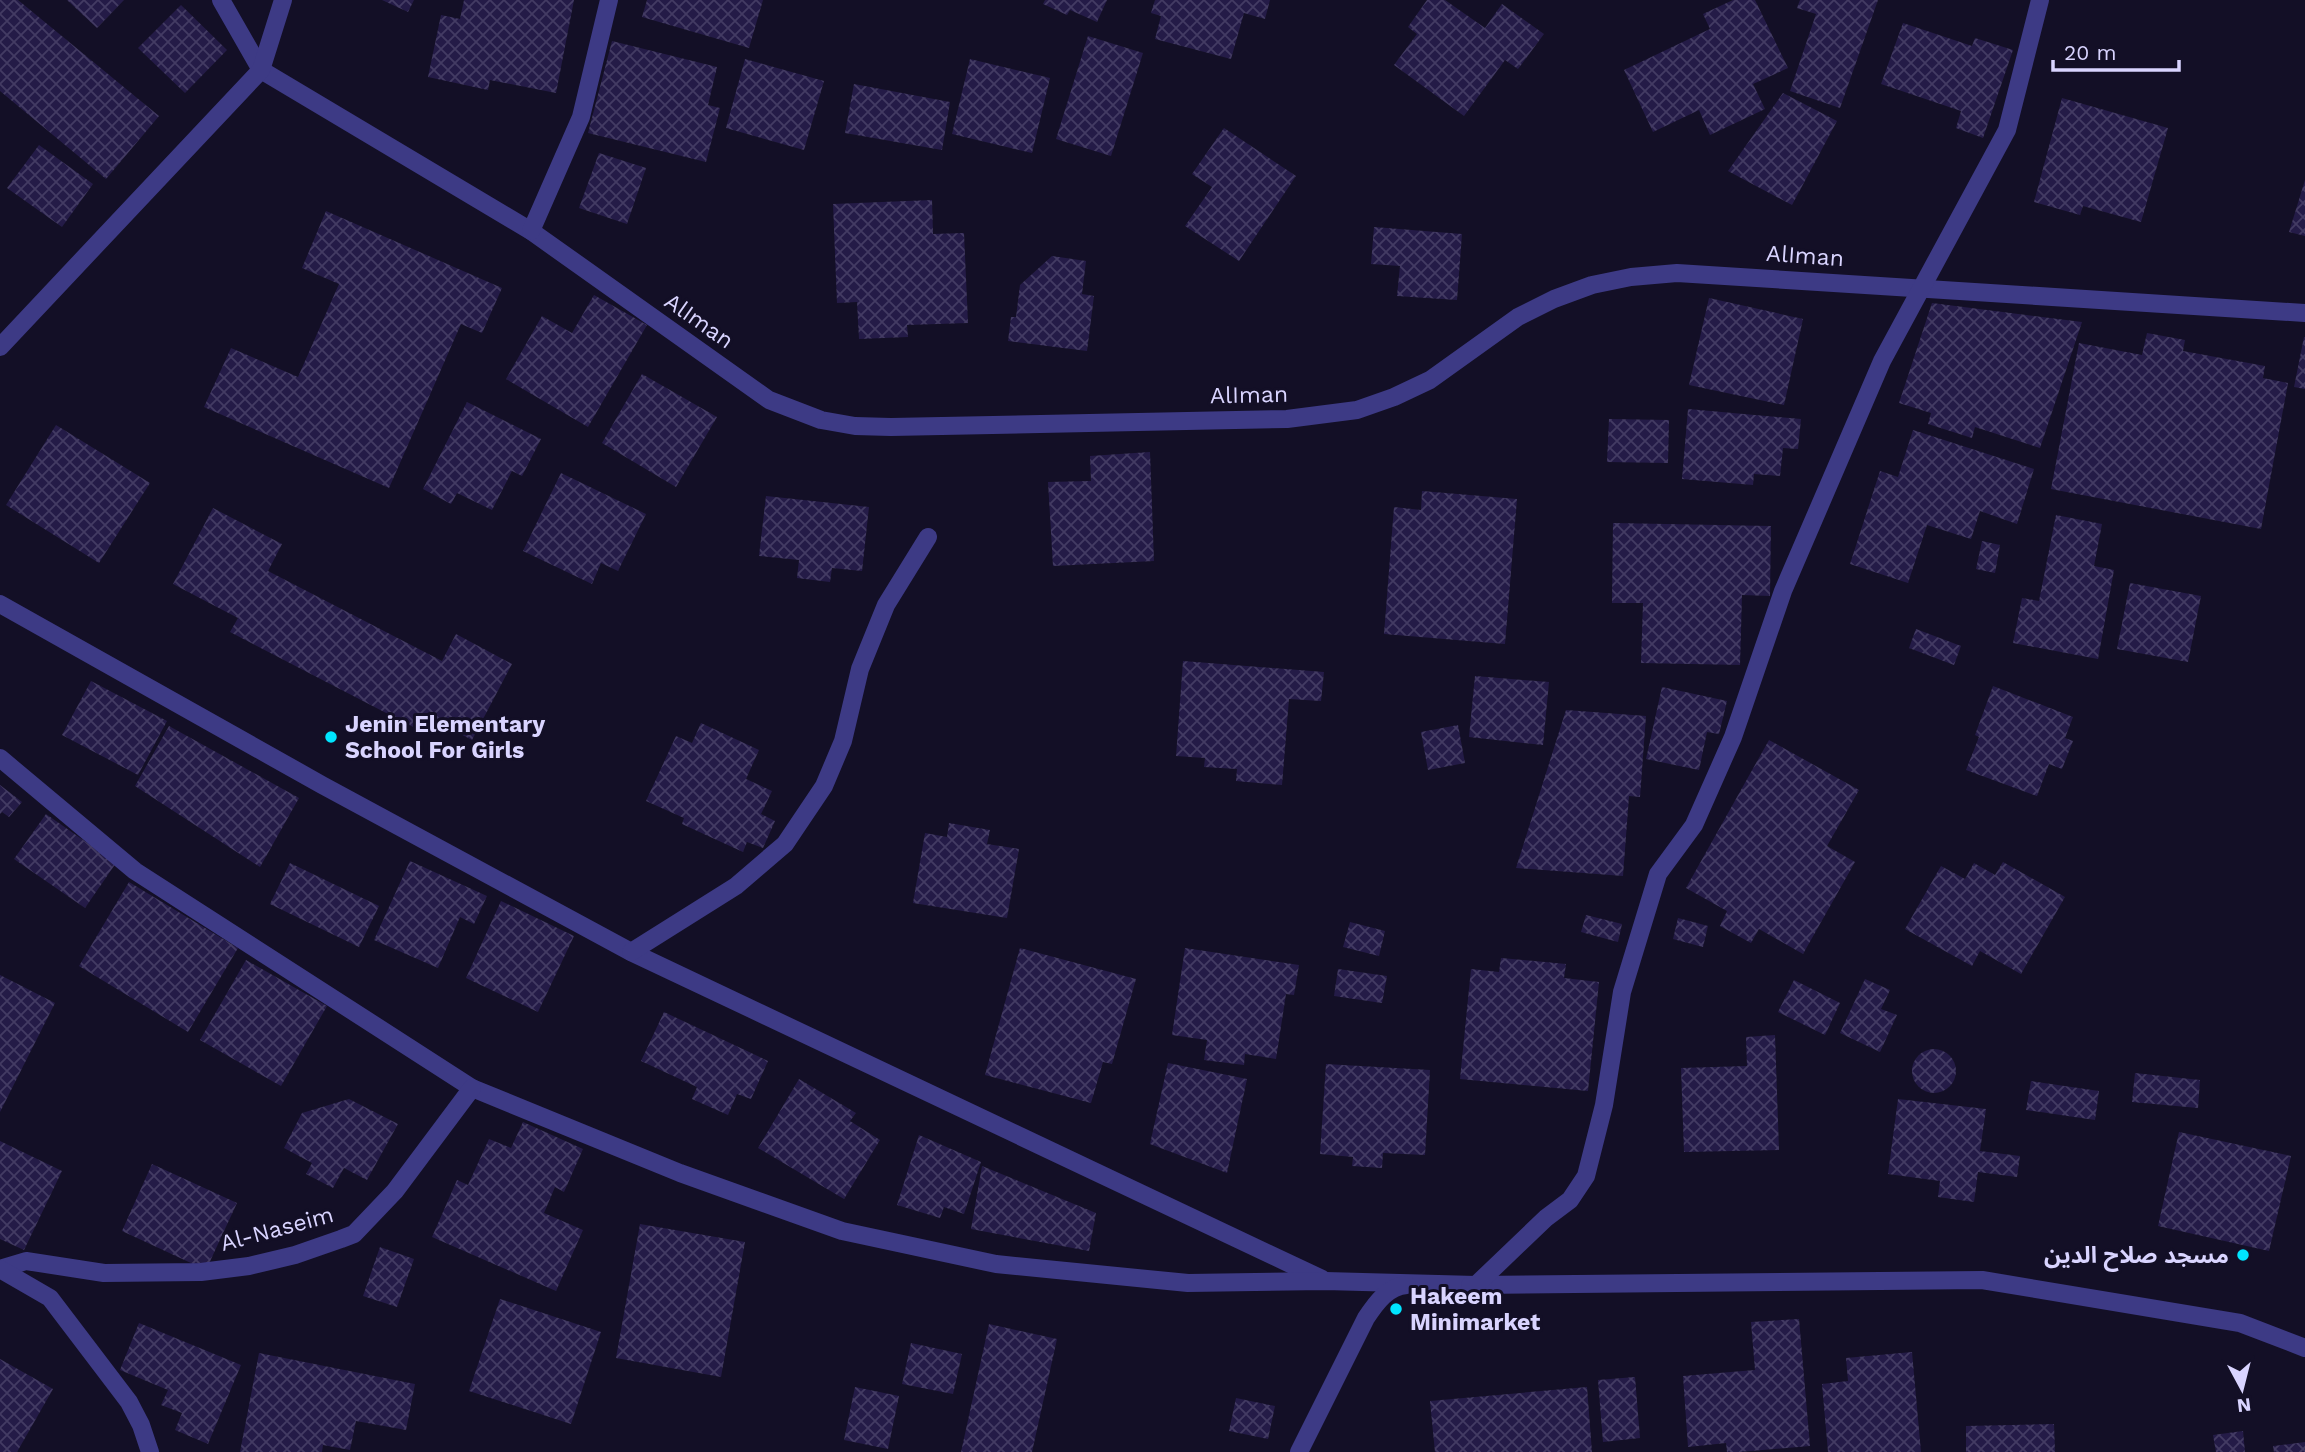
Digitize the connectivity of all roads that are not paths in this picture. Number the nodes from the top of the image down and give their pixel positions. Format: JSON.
{"nodes":[{"id":1,"x":221,"y":0,"type":"edge"},
{"id":2,"x":283,"y":0,"type":"edge"},
{"id":3,"x":610,"y":0,"type":"edge"},
{"id":4,"x":2040,"y":0,"type":"edge"},
{"id":5,"x":261,"y":70,"type":"junction"},
{"id":6,"x":531,"y":231,"type":"junction"},
{"id":7,"x":1919,"y":289,"type":"junction"},
{"id":8,"x":2305,"y":313,"type":"edge"},
{"id":9,"x":0,"y":347,"type":"edge"},
{"id":10,"x":928,"y":537,"type":"dead end"},
{"id":11,"x":0,"y":604,"type":"edge"},
{"id":12,"x":0,"y":758,"type":"edge"},
{"id":13,"x":631,"y":952,"type":"junction"},
{"id":14,"x":472,"y":1088,"type":"junction"},
{"id":15,"x":0,"y":1269,"type":"edge"},
{"id":16,"x":1325,"y":1281,"type":"junction"},
{"id":17,"x":1476,"y":1284,"type":"junction"},
{"id":18,"x":2305,"y":1348,"type":"edge"},
{"id":19,"x":150,"y":1452,"type":"edge"},
{"id":20,"x":1299,"y":1452,"type":"edge"}],
"edges":[{"from":1,"to":5,"type":"street"},
{"from":2,"to":5,"type":"street"},
{"from":3,"to":6,"type":"street"},
{"from":4,"to":7,"type":"street"},
{"from":5,"to":6,"type":"street","name":"AlIman"},
{"from":5,"to":9,"type":"street"},
{"from":6,"to":7,"type":"street","name":"AlIman"},
{"from":7,"to":8,"type":"street","name":"AlIman"},
{"from":7,"to":17,"type":"street"},
{"from":10,"to":13,"type":"street"},
{"from":11,"to":13,"type":"street"},
{"from":12,"to":14,"type":"street"},
{"from":13,"to":16,"type":"street"},
{"from":14,"to":15,"type":"street","name":"Al-Naseim"},
{"from":14,"to":16,"type":"street"},
{"from":15,"to":19,"type":"street"},
{"from":16,"to":17,"type":"street"},
{"from":17,"to":18,"type":"street"},
{"from":17,"to":20,"type":"street"}]}
